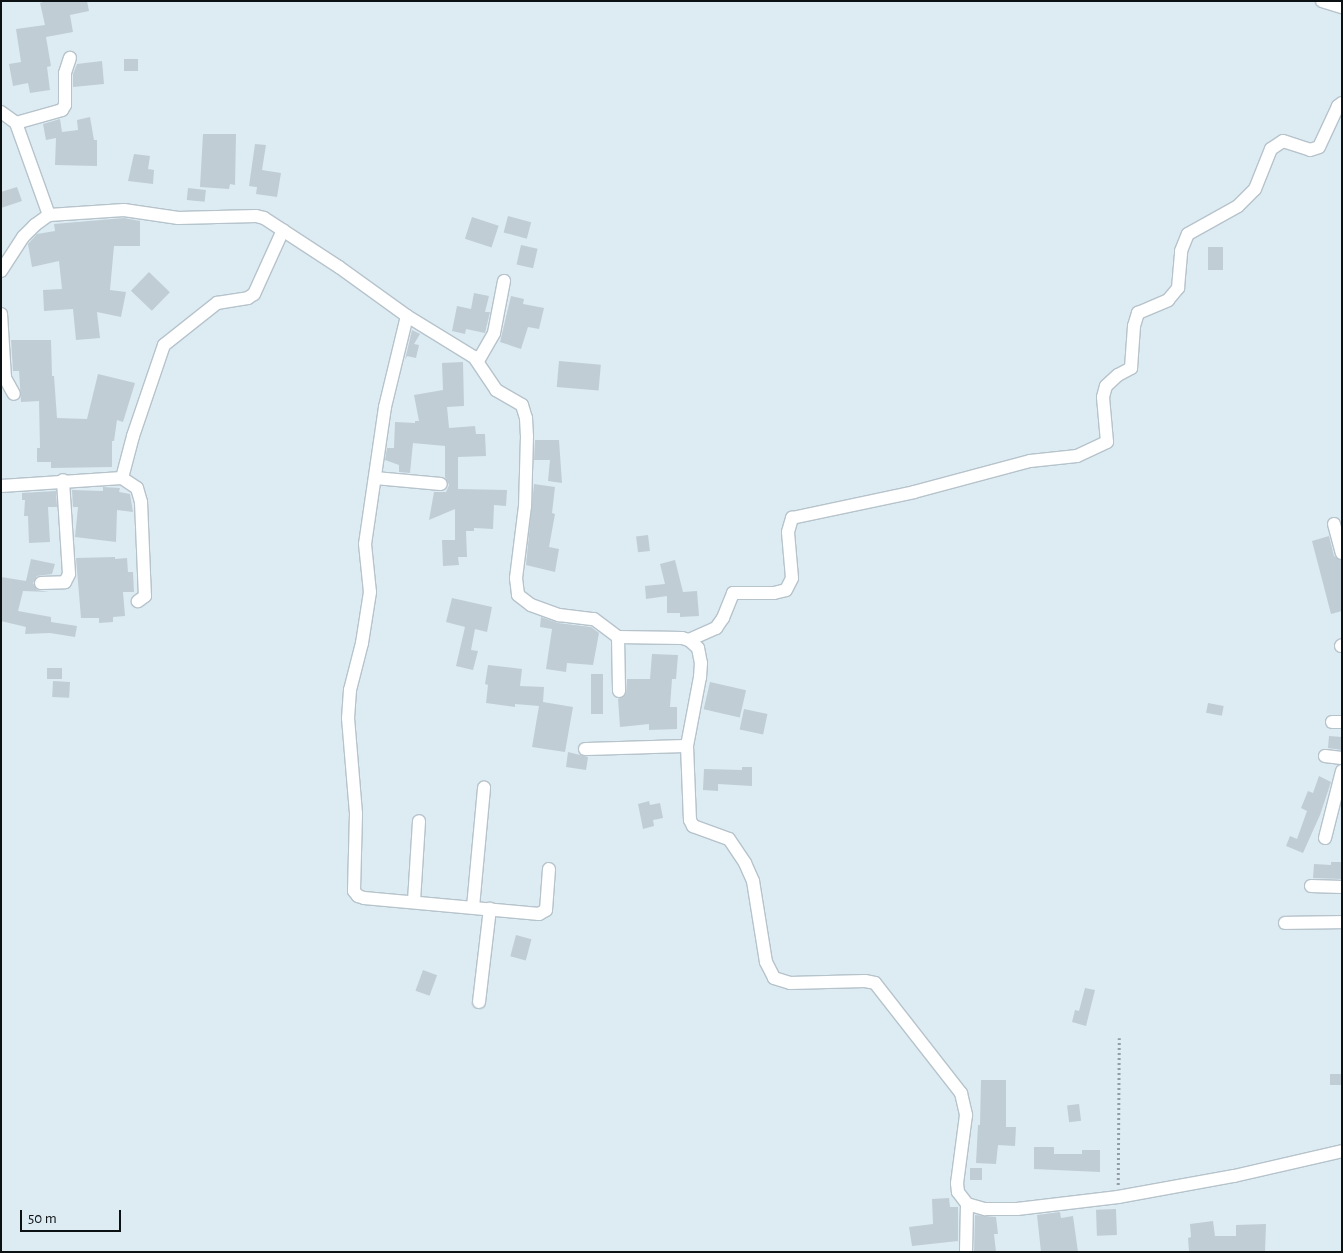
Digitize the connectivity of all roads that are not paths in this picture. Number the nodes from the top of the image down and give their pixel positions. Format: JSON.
{"nodes":[{"id":1,"x":1322,"y":1,"type":"edge"},
{"id":2,"x":1342,"y":7,"type":"edge"},
{"id":3,"x":70,"y":58,"type":"dead end"},
{"id":4,"x":1342,"y":103,"type":"edge"},
{"id":5,"x":1,"y":112,"type":"edge"},
{"id":6,"x":16,"y":123,"type":"junction"},
{"id":7,"x":49,"y":215,"type":"junction"},
{"id":8,"x":283,"y":230,"type":"junction"},
{"id":9,"x":1,"y":271,"type":"edge"},
{"id":10,"x":504,"y":281,"type":"dead end"},
{"id":11,"x":1,"y":314,"type":"edge"},
{"id":12,"x":407,"y":316,"type":"junction"},
{"id":13,"x":478,"y":361,"type":"junction"},
{"id":14,"x":14,"y":394,"type":"dead end"},
{"id":15,"x":122,"y":478,"type":"junction"},
{"id":16,"x":374,"y":478,"type":"junction"},
{"id":17,"x":63,"y":480,"type":"junction"},
{"id":18,"x":441,"y":484,"type":"dead end"},
{"id":19,"x":1,"y":486,"type":"edge"},
{"id":20,"x":1334,"y":524,"type":"dead end"},
{"id":21,"x":1342,"y":553,"type":"edge"},
{"id":22,"x":41,"y":583,"type":"dead end"},
{"id":23,"x":138,"y":601,"type":"dead end"},
{"id":24,"x":618,"y":637,"type":"junction"},
{"id":25,"x":689,"y":640,"type":"junction"},
{"id":26,"x":620,"y":691,"type":"dead end"},
{"id":27,"x":687,"y":746,"type":"junction"},
{"id":28,"x":585,"y":749,"type":"dead end"},
{"id":29,"x":1324,"y":756,"type":"dead end"},
{"id":30,"x":1342,"y":758,"type":"edge"},
{"id":31,"x":1342,"y":771,"type":"edge"},
{"id":32,"x":484,"y":788,"type":"dead end"},
{"id":33,"x":419,"y":821,"type":"dead end"},
{"id":34,"x":1325,"y":838,"type":"dead end"},
{"id":35,"x":549,"y":869,"type":"dead end"},
{"id":36,"x":1312,"y":886,"type":"dead end"},
{"id":37,"x":1342,"y":887,"type":"edge"},
{"id":38,"x":414,"y":902,"type":"junction"},
{"id":39,"x":473,"y":907,"type":"junction"},
{"id":40,"x":490,"y":909,"type":"junction"},
{"id":41,"x":1342,"y":922,"type":"edge"},
{"id":42,"x":1285,"y":923,"type":"dead end"},
{"id":43,"x":479,"y":1002,"type":"dead end"},
{"id":44,"x":1342,"y":1151,"type":"edge"},
{"id":45,"x":966,"y":1204,"type":"junction"},
{"id":46,"x":966,"y":1252,"type":"edge"}],
"edges":[{"from":1,"to":2,"type":"street"},
{"from":3,"to":6,"type":"street"},
{"from":4,"to":25,"type":"street"},
{"from":5,"to":6,"type":"street"},
{"from":6,"to":7,"type":"street"},
{"from":7,"to":8,"type":"street"},
{"from":7,"to":9,"type":"street"},
{"from":8,"to":12,"type":"street"},
{"from":8,"to":15,"type":"street"},
{"from":10,"to":13,"type":"street"},
{"from":11,"to":14,"type":"street"},
{"from":12,"to":13,"type":"street"},
{"from":12,"to":16,"type":"street"},
{"from":13,"to":24,"type":"street"},
{"from":15,"to":17,"type":"street"},
{"from":15,"to":23,"type":"street"},
{"from":16,"to":18,"type":"street"},
{"from":16,"to":38,"type":"street"},
{"from":17,"to":19,"type":"street"},
{"from":17,"to":22,"type":"street"},
{"from":20,"to":21,"type":"street"},
{"from":24,"to":25,"type":"street"},
{"from":24,"to":26,"type":"street"},
{"from":25,"to":27,"type":"street"},
{"from":27,"to":28,"type":"street"},
{"from":27,"to":45,"type":"street"},
{"from":29,"to":30,"type":"street"},
{"from":31,"to":34,"type":"street"},
{"from":32,"to":39,"type":"street"},
{"from":33,"to":38,"type":"street"},
{"from":35,"to":40,"type":"street"},
{"from":36,"to":37,"type":"street"},
{"from":38,"to":39,"type":"street"},
{"from":39,"to":40,"type":"street"},
{"from":40,"to":43,"type":"street"},
{"from":41,"to":42,"type":"street"},
{"from":44,"to":45,"type":"street"},
{"from":45,"to":46,"type":"street"}]}
